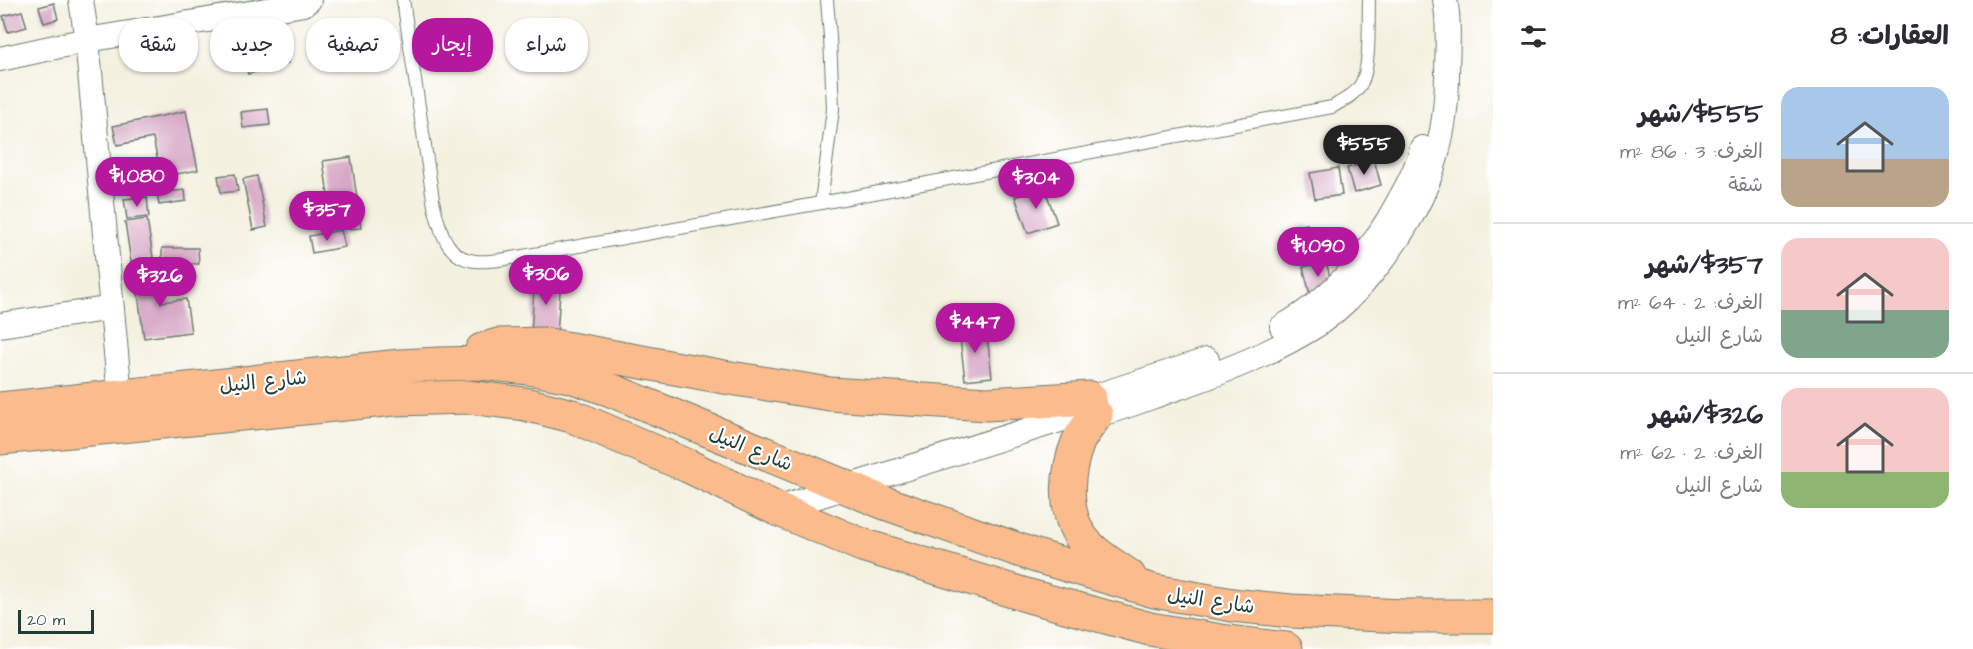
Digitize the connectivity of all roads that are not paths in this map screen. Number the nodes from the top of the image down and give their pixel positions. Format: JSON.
{"nodes":[{"id":1,"x":81,"y":0,"type":"edge"},
{"id":2,"x":309,"y":0,"type":"edge"},
{"id":3,"x":404,"y":0,"type":"edge"},
{"id":4,"x":827,"y":0,"type":"edge"},
{"id":5,"x":1369,"y":0,"type":"edge"},
{"id":6,"x":1437,"y":0,"type":"edge"},
{"id":7,"x":1444,"y":0,"type":"edge"},
{"id":8,"x":87,"y":40,"type":"junction"},
{"id":9,"x":0,"y":59,"type":"edge"},
{"id":10,"x":821,"y":203,"type":"junction"},
{"id":11,"x":112,"y":308,"type":"junction"},
{"id":12,"x":0,"y":325,"type":"edge"},
{"id":13,"x":440,"y":364,"type":"junction"},
{"id":14,"x":120,"y":396,"type":"junction"},
{"id":15,"x":1093,"y":406,"type":"junction"},
{"id":16,"x":0,"y":409,"type":"edge"},
{"id":17,"x":0,"y":438,"type":"edge"},
{"id":18,"x":845,"y":486,"type":"junction"},
{"id":19,"x":777,"y":509,"type":"junction"},
{"id":20,"x":1154,"y":591,"type":"junction"},
{"id":21,"x":1493,"y":616,"type":"edge"},
{"id":22,"x":1286,"y":649,"type":"edge"}],
"edges":[{"from":1,"to":8,"type":"street"},
{"from":2,"to":8,"type":"street"},
{"from":3,"to":10,"type":"lane"},
{"from":4,"to":10,"type":"lane"},
{"from":5,"to":10,"type":"lane"},
{"from":6,"to":15,"type":"street"},
{"from":7,"to":15,"type":"street"},
{"from":8,"to":9,"type":"street"},
{"from":8,"to":11,"type":"street"},
{"from":11,"to":12,"type":"street"},
{"from":11,"to":14,"type":"street"},
{"from":13,"to":14,"type":"main road","name":"شارع النيل"},
{"from":13,"to":15,"type":"main road"},
{"from":13,"to":18,"type":"main road","name":"شارع النيل"},
{"from":14,"to":16,"type":"main road","name":"شارع النيل"},
{"from":15,"to":18,"type":"street"},
{"from":15,"to":20,"type":"main road"},
{"from":17,"to":19,"type":"main road","name":"شارع النيل"},
{"from":18,"to":19,"type":"street"},
{"from":18,"to":20,"type":"main road","name":"شارع النيل"},
{"from":19,"to":22,"type":"main road","name":"شارع النيل"},
{"from":20,"to":21,"type":"main road","name":"شارع النيل"}]}
